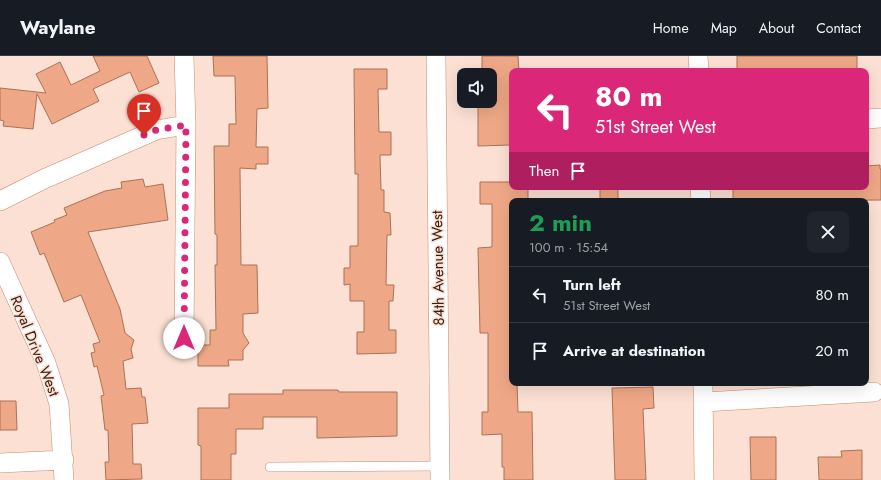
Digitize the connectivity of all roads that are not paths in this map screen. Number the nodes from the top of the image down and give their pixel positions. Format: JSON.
{"nodes":[{"id":1,"x":184,"y":56,"type":"edge"},
{"id":2,"x":436,"y":56,"type":"edge"},
{"id":3,"x":698,"y":56,"type":"edge"},
{"id":4,"x":699,"y":68,"type":"edge"},
{"id":5,"x":881,"y":118,"type":"edge"},
{"id":6,"x":869,"y":119,"type":"edge"},
{"id":7,"x":186,"y":125,"type":"junction"},
{"id":8,"x":0,"y":201,"type":"edge"},
{"id":9,"x":0,"y":262,"type":"edge"},
{"id":10,"x":184,"y":338,"type":"dead end"},
{"id":11,"x":703,"y":386,"type":"edge"},
{"id":12,"x":874,"y":392,"type":"dead end"},
{"id":13,"x":704,"y":402,"type":"junction"},
{"id":14,"x":64,"y":460,"type":"junction"},
{"id":15,"x":0,"y":463,"type":"edge"},
{"id":16,"x":270,"y":467,"type":"dead end"},
{"id":17,"x":440,"y":473,"type":"edge"},
{"id":18,"x":64,"y":480,"type":"edge"},
{"id":19,"x":704,"y":480,"type":"edge"}],
"edges":[{"from":1,"to":7,"type":"street"},
{"from":2,"to":17,"type":"street","name":"84th Avenue West"},
{"from":3,"to":4,"type":"street"},
{"from":5,"to":6,"type":"street"},
{"from":7,"to":8,"type":"street"},
{"from":7,"to":10,"type":"street"},
{"from":9,"to":14,"type":"street","name":"Royal Drive West"},
{"from":11,"to":13,"type":"street"},
{"from":12,"to":13,"type":"street"},
{"from":13,"to":19,"type":"street"},
{"from":14,"to":15,"type":"street"},
{"from":14,"to":18,"type":"street","name":"Royal Drive West"},
{"from":16,"to":17,"type":"lane"}]}
